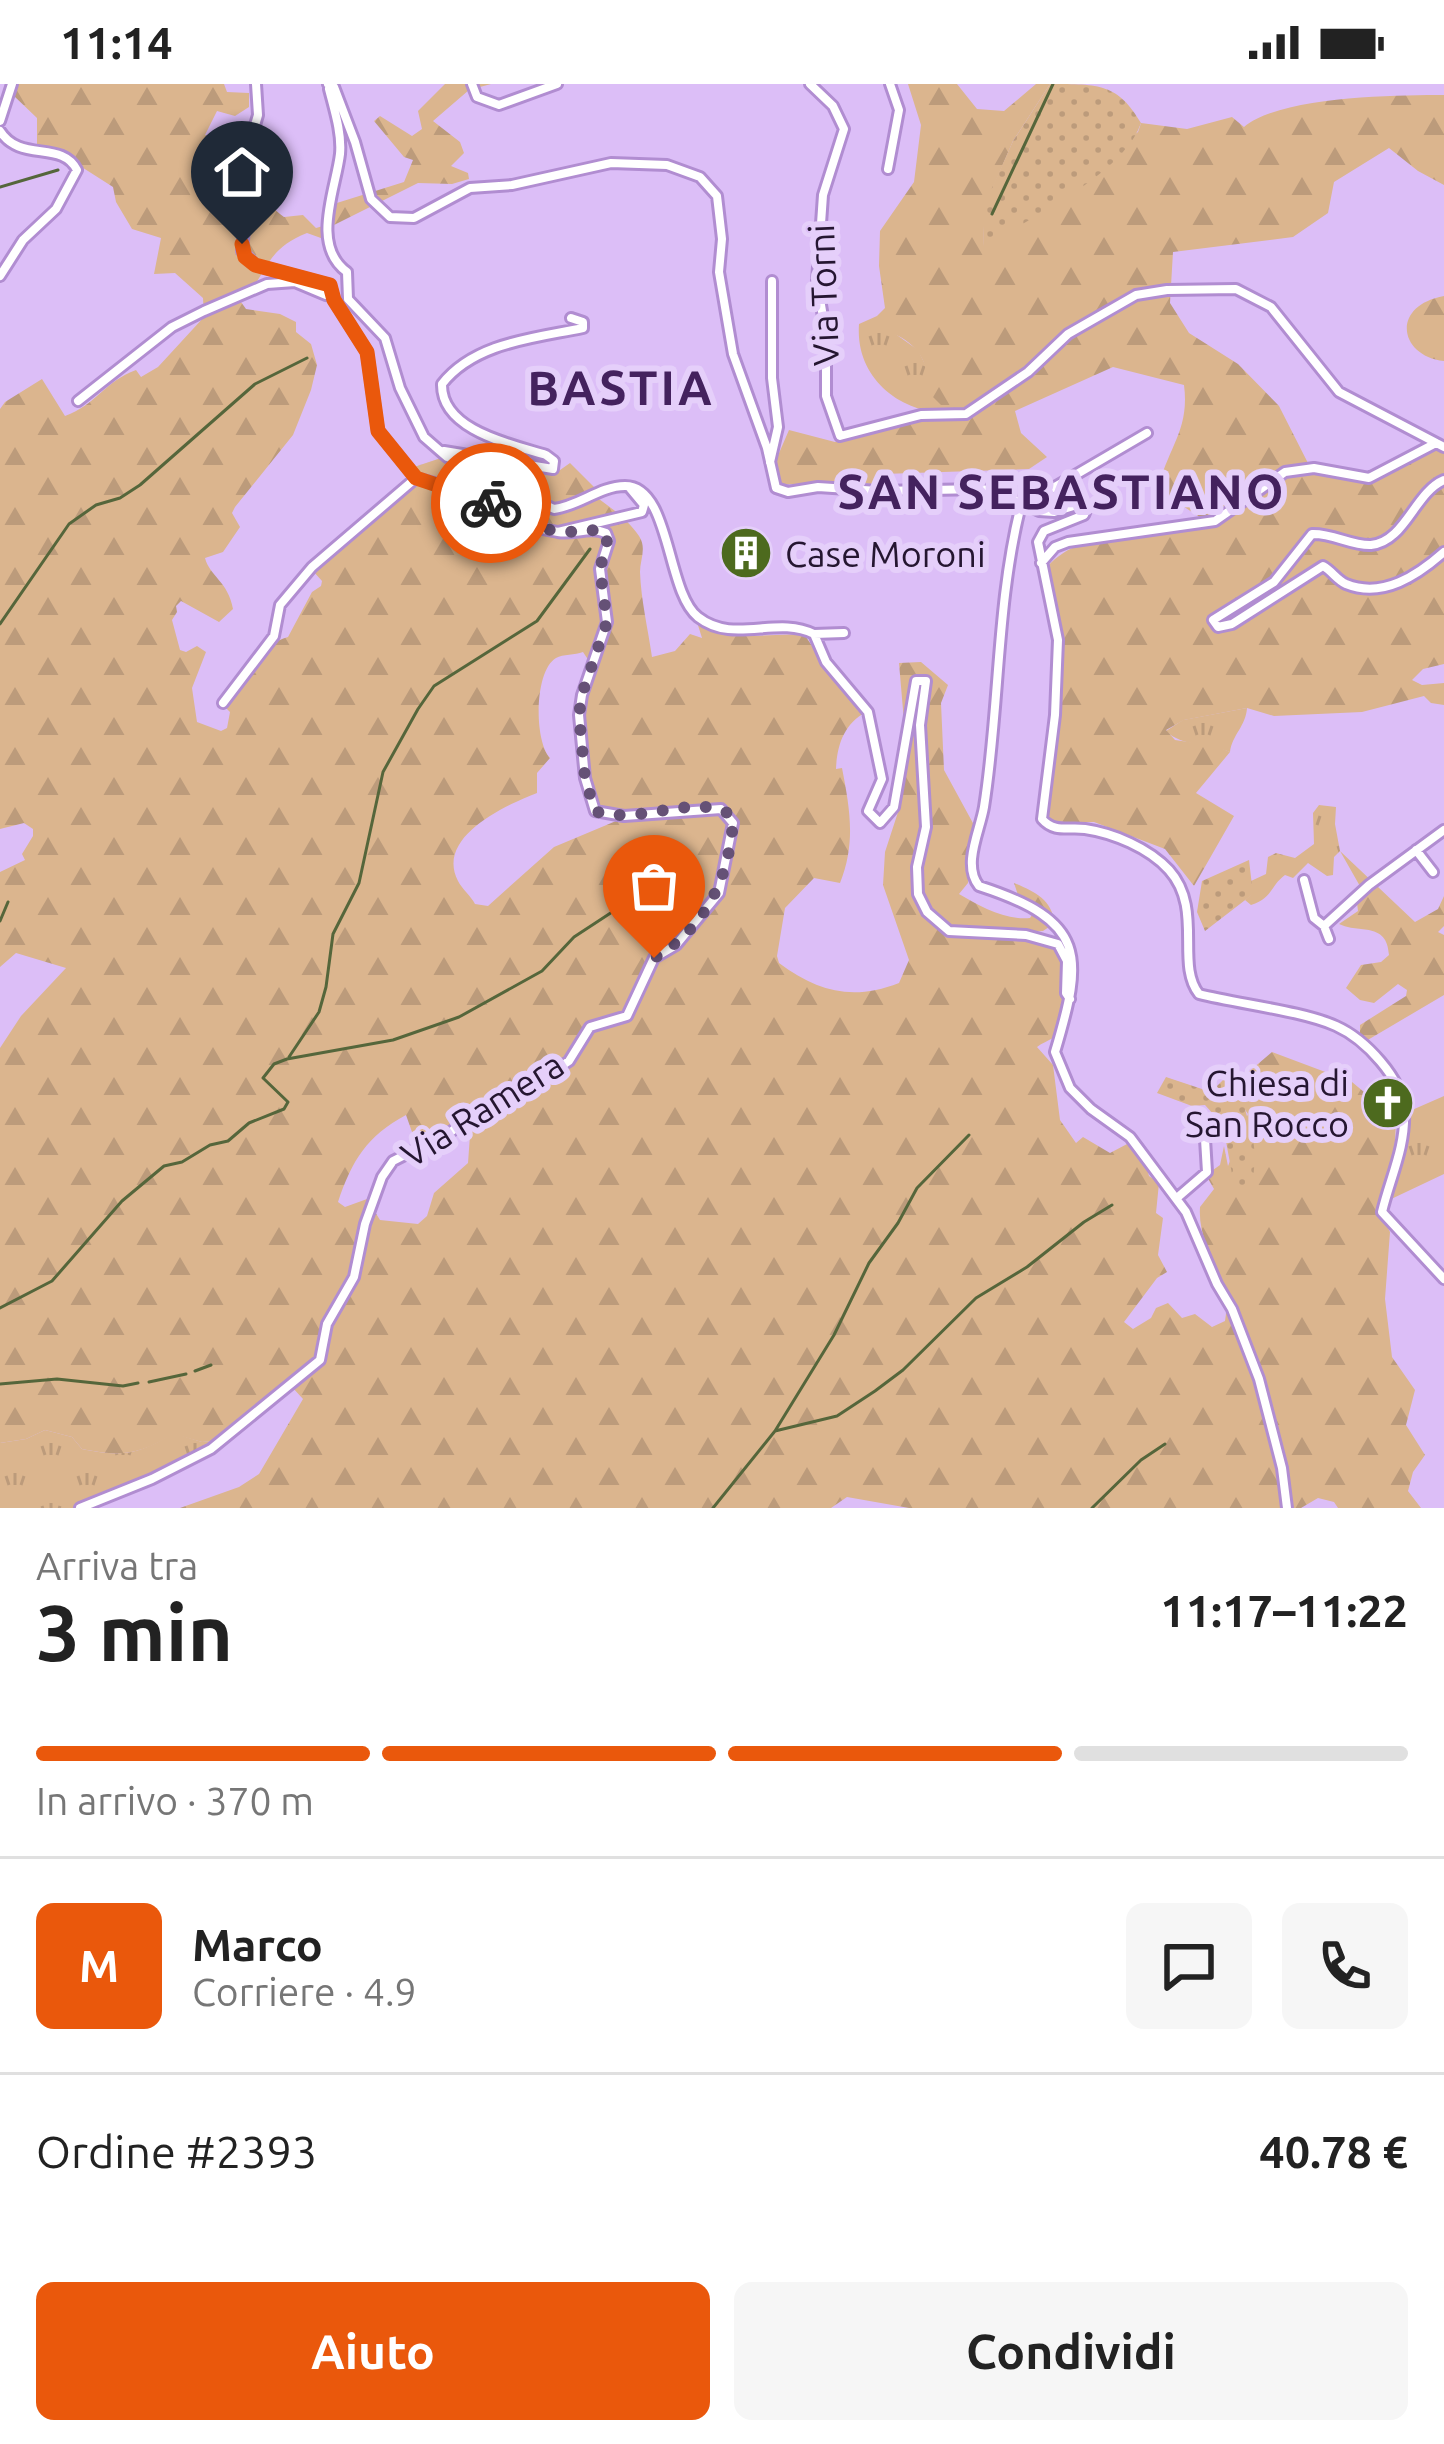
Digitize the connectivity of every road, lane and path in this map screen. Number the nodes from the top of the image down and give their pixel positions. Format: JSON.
{"nodes":[{"id":1,"x":12,"y":84,"type":"edge"},
{"id":2,"x":256,"y":84,"type":"edge"},
{"id":3,"x":328,"y":84,"type":"edge"},
{"id":4,"x":472,"y":84,"type":"edge"},
{"id":5,"x":557,"y":84,"type":"edge"},
{"id":6,"x":811,"y":84,"type":"edge"},
{"id":7,"x":890,"y":84,"type":"edge"},
{"id":8,"x":0,"y":121,"type":"edge"},
{"id":9,"x":0,"y":131,"type":"edge"},
{"id":10,"x":888,"y":170,"type":"dead end"},
{"id":11,"x":339,"y":266,"type":"junction"},
{"id":12,"x":0,"y":276,"type":"edge"},
{"id":13,"x":772,"y":281,"type":"dead end"},
{"id":14,"x":330,"y":287,"type":"junction"},
{"id":15,"x":572,"y":318,"type":"dead end"},
{"id":16,"x":78,"y":401,"type":"dead end"},
{"id":17,"x":1147,"y":433,"type":"dead end"},
{"id":18,"x":1440,"y":444,"type":"edge"},
{"id":19,"x":444,"y":451,"type":"junction"},
{"id":20,"x":769,"y":464,"type":"junction"},
{"id":21,"x":416,"y":478,"type":"junction"},
{"id":22,"x":1444,"y":479,"type":"edge"},
{"id":23,"x":628,"y":486,"type":"junction"},
{"id":24,"x":1021,"y":505,"type":"junction"},
{"id":25,"x":558,"y":532,"type":"junction"},
{"id":26,"x":1444,"y":552,"type":"edge"},
{"id":27,"x":1041,"y":563,"type":"junction"},
{"id":28,"x":844,"y":633,"type":"dead end"},
{"id":29,"x":814,"y":634,"type":"junction"},
{"id":30,"x":223,"y":704,"type":"dead end"},
{"id":31,"x":1444,"y":830,"type":"edge"},
{"id":32,"x":1416,"y":850,"type":"junction"},
{"id":33,"x":1433,"y":872,"type":"dead end"},
{"id":34,"x":1304,"y":880,"type":"dead end"},
{"id":35,"x":1324,"y":926,"type":"junction"},
{"id":36,"x":1329,"y":939,"type":"dead end"},
{"id":37,"x":1070,"y":999,"type":"junction"},
{"id":38,"x":1205,"y":1138,"type":"dead end"},
{"id":39,"x":1178,"y":1197,"type":"junction"},
{"id":40,"x":1444,"y":1279,"type":"edge"},
{"id":41,"x":1285,"y":1506,"type":"edge"},
{"id":42,"x":80,"y":1508,"type":"edge"}],
"edges":[{"from":1,"to":8,"type":"street"},
{"from":2,"to":14,"type":"street"},
{"from":3,"to":11,"type":"street"},
{"from":3,"to":20,"type":"street"},
{"from":4,"to":5,"type":"street"},
{"from":6,"to":18,"type":"street","name":"Via Torni"},
{"from":7,"to":10,"type":"street"},
{"from":9,"to":12,"type":"street"},
{"from":11,"to":14,"type":"street"},
{"from":11,"to":19,"type":"street"},
{"from":13,"to":20,"type":"street"},
{"from":14,"to":16,"type":"street"},
{"from":14,"to":21,"type":"street"},
{"from":15,"to":19,"type":"street"},
{"from":17,"to":24,"type":"street"},
{"from":18,"to":27,"type":"street"},
{"from":19,"to":23,"type":"street"},
{"from":20,"to":24,"type":"street"},
{"from":21,"to":25,"type":"street"},
{"from":21,"to":30,"type":"street"},
{"from":22,"to":26,"type":"street"},
{"from":23,"to":25,"type":"street"},
{"from":23,"to":29,"type":"street"},
{"from":24,"to":27,"type":"street"},
{"from":24,"to":37,"type":"street"},
{"from":25,"to":42,"type":"street","name":"Via Ramera"},
{"from":27,"to":40,"type":"street"},
{"from":28,"to":29,"type":"street"},
{"from":29,"to":37,"type":"street"},
{"from":31,"to":32,"type":"street"},
{"from":32,"to":33,"type":"street"},
{"from":32,"to":35,"type":"street"},
{"from":34,"to":35,"type":"street"},
{"from":35,"to":36,"type":"street"},
{"from":37,"to":39,"type":"street"},
{"from":38,"to":39,"type":"street"},
{"from":39,"to":41,"type":"street"}]}
